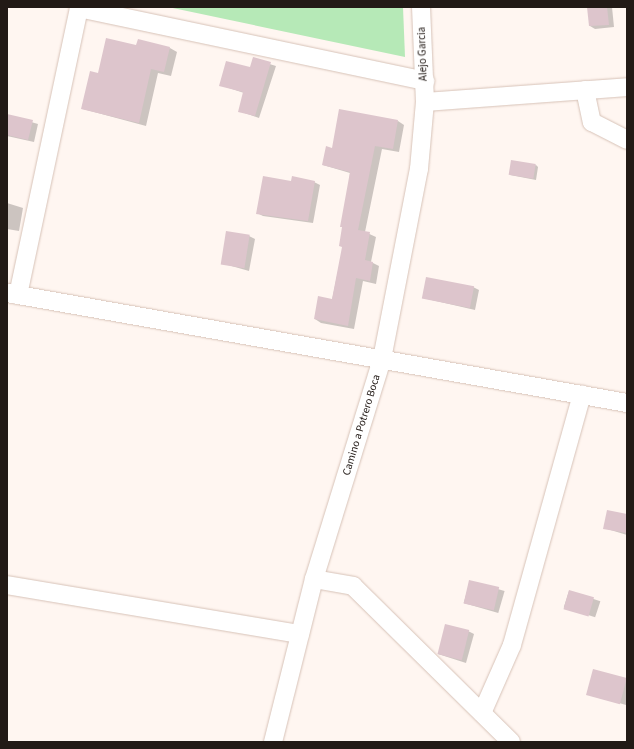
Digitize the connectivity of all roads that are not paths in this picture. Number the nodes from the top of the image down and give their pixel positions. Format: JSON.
{"nodes":[{"id":1,"x":78,"y":7,"type":"edge"},
{"id":2,"x":421,"y":7,"type":"edge"},
{"id":3,"x":425,"y":81,"type":"junction"},
{"id":4,"x":627,"y":87,"type":"edge"},
{"id":5,"x":585,"y":90,"type":"junction"},
{"id":6,"x":425,"y":102,"type":"junction"},
{"id":7,"x":627,"y":140,"type":"edge"},
{"id":8,"x":12,"y":294,"type":"edge"},
{"id":9,"x":382,"y":359,"type":"junction"},
{"id":10,"x":582,"y":395,"type":"junction"},
{"id":11,"x":627,"y":403,"type":"edge"},
{"id":12,"x":314,"y":579,"type":"junction"},
{"id":13,"x":7,"y":585,"type":"edge"},
{"id":14,"x":300,"y":634,"type":"junction"},
{"id":15,"x":482,"y":713,"type":"junction"},
{"id":16,"x":273,"y":742,"type":"edge"},
{"id":17,"x":512,"y":742,"type":"edge"}],
"edges":[{"from":1,"to":3,"type":"street"},
{"from":1,"to":8,"type":"street"},
{"from":2,"to":3,"type":"street","name":"Alejo Garcia"},
{"from":3,"to":6,"type":"street","name":"Alejo Garcia"},
{"from":4,"to":5,"type":"street"},
{"from":5,"to":6,"type":"street"},
{"from":5,"to":7,"type":"street"},
{"from":6,"to":9,"type":"street","name":"Camino a Potrero Boca"},
{"from":8,"to":9,"type":"street"},
{"from":9,"to":10,"type":"street"},
{"from":9,"to":12,"type":"street","name":"Camino a Potrero Boca"},
{"from":10,"to":11,"type":"street"},
{"from":10,"to":15,"type":"street"},
{"from":12,"to":14,"type":"street","name":"Camino a Potrero Boca"},
{"from":12,"to":15,"type":"street"},
{"from":13,"to":14,"type":"street"},
{"from":14,"to":16,"type":"street","name":"Camino a Potrero Boca"},
{"from":15,"to":17,"type":"street"}]}
